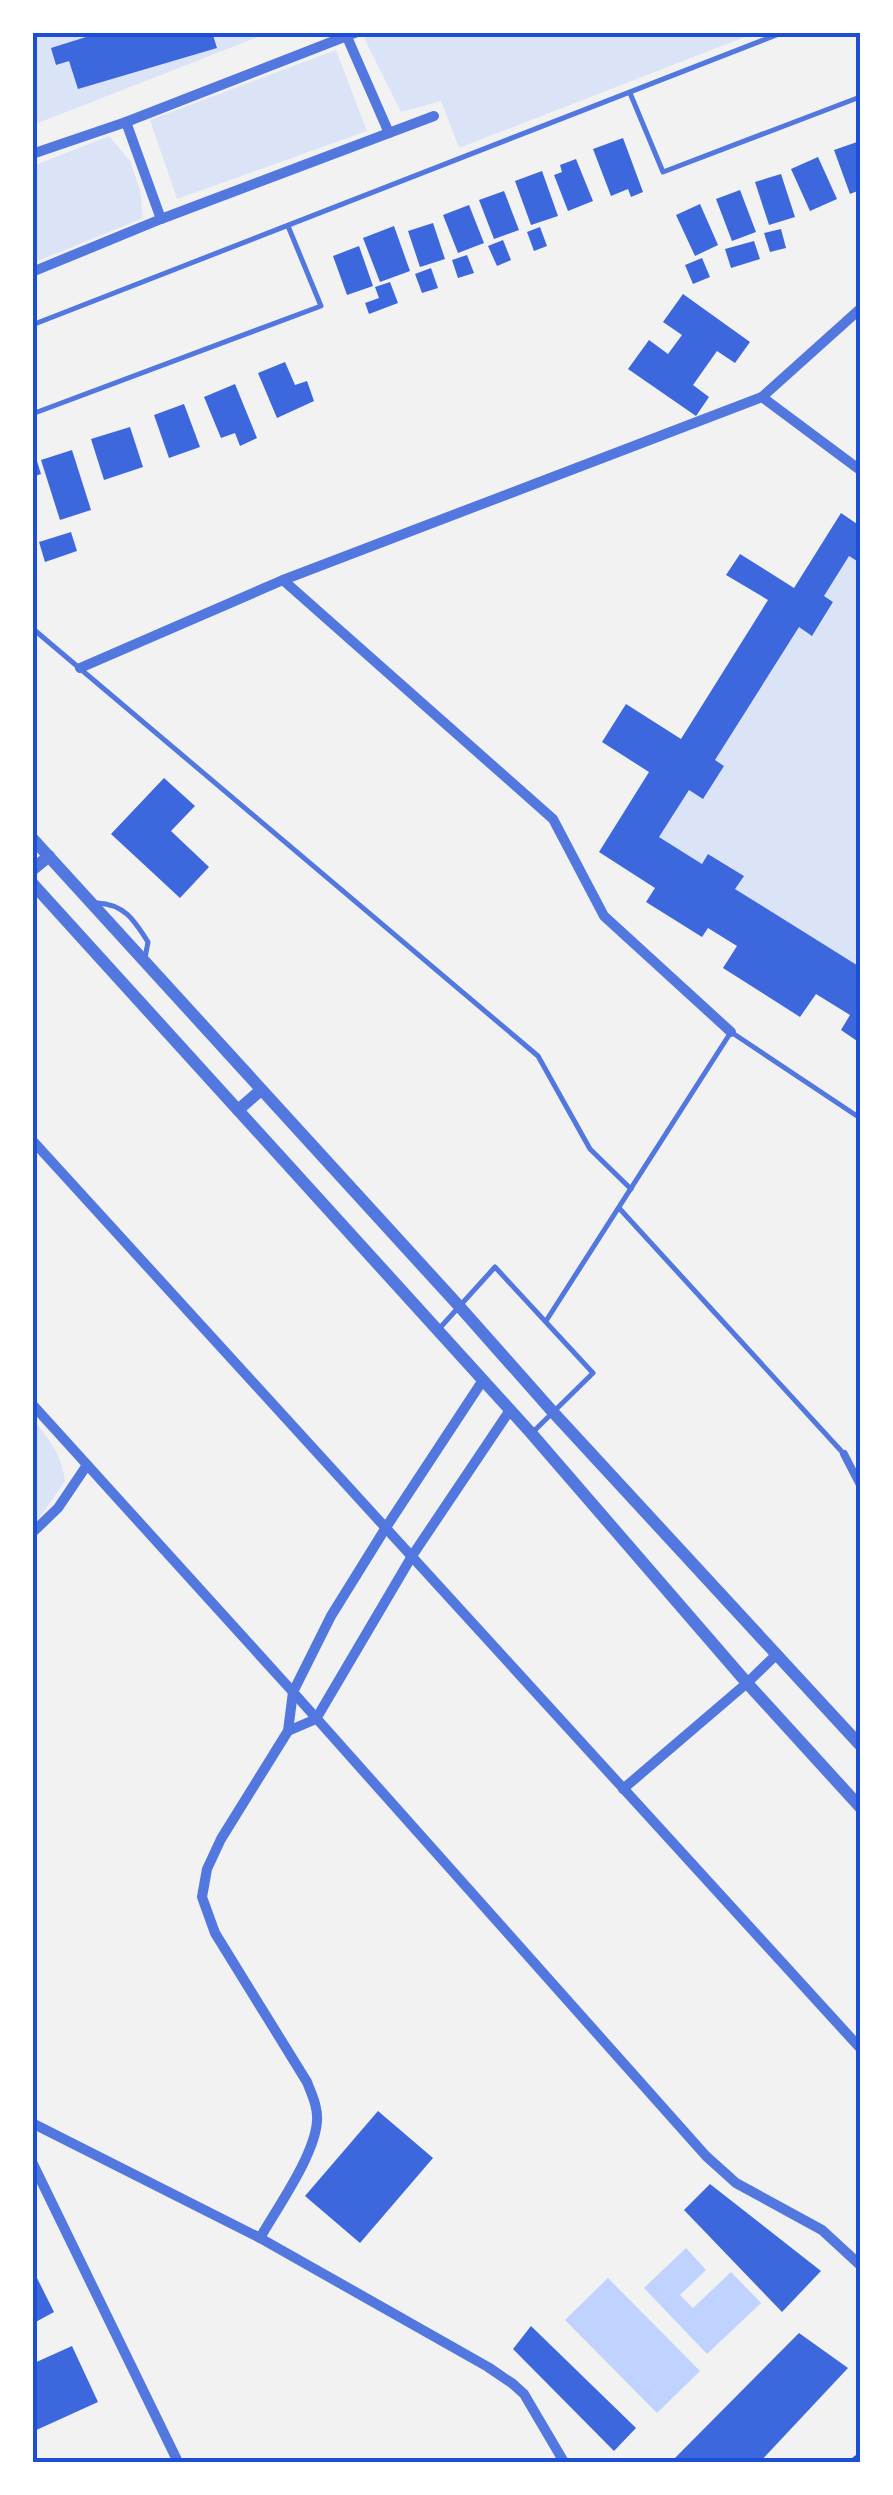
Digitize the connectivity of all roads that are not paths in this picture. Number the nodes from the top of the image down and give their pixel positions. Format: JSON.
{"nodes":[{"id":1,"x":784,"y":32,"type":"edge"},
{"id":2,"x":352,"y":35,"type":"edge"},
{"id":3,"x":630,"y":92,"type":"junction"},
{"id":4,"x":860,"y":96,"type":"edge"},
{"id":5,"x":434,"y":116,"type":"dead end"},
{"id":6,"x":126,"y":122,"type":"junction"},
{"id":7,"x":389,"y":133,"type":"junction"},
{"id":8,"x":32,"y":154,"type":"edge"},
{"id":9,"x":161,"y":219,"type":"junction"},
{"id":10,"x":288,"y":226,"type":"junction"},
{"id":11,"x":32,"y":272,"type":"edge"},
{"id":12,"x":860,"y":309,"type":"edge"},
{"id":13,"x":32,"y":325,"type":"edge"},
{"id":14,"x":762,"y":397,"type":"junction"},
{"id":15,"x":32,"y":414,"type":"edge"},
{"id":16,"x":860,"y":470,"type":"edge"},
{"id":17,"x":283,"y":580,"type":"junction"},
{"id":18,"x":32,"y":628,"type":"edge"},
{"id":19,"x":80,"y":668,"type":"junction"},
{"id":20,"x":32,"y":838,"type":"edge"},
{"id":21,"x":48,"y":856,"type":"junction"},
{"id":22,"x":32,"y":870,"type":"edge"},
{"id":23,"x":32,"y":883,"type":"edge"},
{"id":24,"x":731,"y":1032,"type":"junction"},
{"id":25,"x":262,"y":1090,"type":"junction"},
{"id":26,"x":238,"y":1110,"type":"junction"},
{"id":27,"x":860,"y":1118,"type":"edge"},
{"id":28,"x":32,"y":1140,"type":"edge"},
{"id":29,"x":631,"y":1189,"type":"junction"},
{"id":30,"x":619,"y":1208,"type":"junction"},
{"id":31,"x":459,"y":1306,"type":"junction"},
{"id":32,"x":546,"y":1321,"type":"junction"},
{"id":33,"x":438,"y":1330,"type":"junction"},
{"id":34,"x":483,"y":1380,"type":"junction"},
{"id":35,"x":32,"y":1404,"type":"edge"},
{"id":36,"x":510,"y":1410,"type":"junction"},
{"id":37,"x":552,"y":1411,"type":"junction"},
{"id":38,"x":532,"y":1433,"type":"junction"},
{"id":39,"x":844,"y":1454,"type":"joint"},
{"id":40,"x":87,"y":1465,"type":"junction"},
{"id":41,"x":860,"y":1485,"type":"edge"},
{"id":42,"x":385,"y":1529,"type":"junction"},
{"id":43,"x":32,"y":1533,"type":"edge"},
{"id":44,"x":412,"y":1556,"type":"junction"},
{"id":45,"x":777,"y":1654,"type":"junction"},
{"id":46,"x":747,"y":1684,"type":"junction"},
{"id":47,"x":293,"y":1692,"type":"junction"},
{"id":48,"x":316,"y":1718,"type":"junction"},
{"id":49,"x":288,"y":1730,"type":"junction"},
{"id":50,"x":860,"y":1745,"type":"edge"},
{"id":51,"x":623,"y":1789,"type":"junction"},
{"id":52,"x":860,"y":1807,"type":"edge"},
{"id":53,"x":860,"y":2048,"type":"edge"},
{"id":54,"x":32,"y":2123,"type":"edge"},
{"id":55,"x":32,"y":2162,"type":"edge"},
{"id":56,"x":260,"y":2238,"type":"junction"},
{"id":57,"x":860,"y":2265,"type":"edge"},
{"id":58,"x":178,"y":2462,"type":"edge"},
{"id":59,"x":564,"y":2462,"type":"edge"}],
"edges":[{"from":1,"to":3,"type":"lane"},
{"from":2,"to":6,"type":"street"},
{"from":2,"to":7,"type":"street"},
{"from":3,"to":4,"type":"lane"},
{"from":3,"to":10,"type":"lane"},
{"from":5,"to":7,"type":"street"},
{"from":6,"to":8,"type":"street"},
{"from":6,"to":9,"type":"street"},
{"from":7,"to":9,"type":"street"},
{"from":9,"to":11,"type":"street"},
{"from":10,"to":13,"type":"lane"},
{"from":10,"to":15,"type":"lane"},
{"from":12,"to":14,"type":"street"},
{"from":14,"to":16,"type":"street"},
{"from":14,"to":17,"type":"street"},
{"from":17,"to":19,"type":"street"},
{"from":17,"to":24,"type":"street"},
{"from":18,"to":19,"type":"lane"},
{"from":19,"to":29,"type":"lane"},
{"from":20,"to":21,"type":"street"},
{"from":21,"to":22,"type":"street"},
{"from":21,"to":25,"type":"street"},
{"from":23,"to":26,"type":"street"},
{"from":24,"to":27,"type":"lane"},
{"from":24,"to":29,"type":"lane"},
{"from":25,"to":26,"type":"street"},
{"from":25,"to":31,"type":"street"},
{"from":26,"to":33,"type":"street"},
{"from":28,"to":42,"type":"street"},
{"from":29,"to":30,"type":"lane"},
{"from":30,"to":32,"type":"lane"},
{"from":30,"to":39,"type":"lane"},
{"from":31,"to":32,"type":"lane"},
{"from":31,"to":33,"type":"lane"},
{"from":31,"to":37,"type":"street"},
{"from":32,"to":37,"type":"lane"},
{"from":33,"to":34,"type":"street"},
{"from":34,"to":36,"type":"street"},
{"from":34,"to":42,"type":"street"},
{"from":35,"to":40,"type":"street"},
{"from":36,"to":38,"type":"street"},
{"from":36,"to":44,"type":"street"},
{"from":37,"to":38,"type":"lane"},
{"from":37,"to":45,"type":"street"},
{"from":38,"to":46,"type":"street"},
{"from":39,"to":41,"type":"street"},
{"from":40,"to":43,"type":"street"},
{"from":40,"to":47,"type":"street"},
{"from":42,"to":44,"type":"street"},
{"from":42,"to":47,"type":"street"},
{"from":44,"to":48,"type":"street"},
{"from":44,"to":51,"type":"street"},
{"from":45,"to":46,"type":"street"},
{"from":45,"to":50,"type":"street"},
{"from":46,"to":51,"type":"street"},
{"from":46,"to":52,"type":"street"},
{"from":47,"to":48,"type":"street"},
{"from":47,"to":49,"type":"street"},
{"from":48,"to":49,"type":"street"},
{"from":48,"to":57,"type":"street"},
{"from":49,"to":56,"type":"street"},
{"from":51,"to":53,"type":"street"},
{"from":54,"to":56,"type":"street"},
{"from":55,"to":58,"type":"street"},
{"from":56,"to":59,"type":"street"}]}
